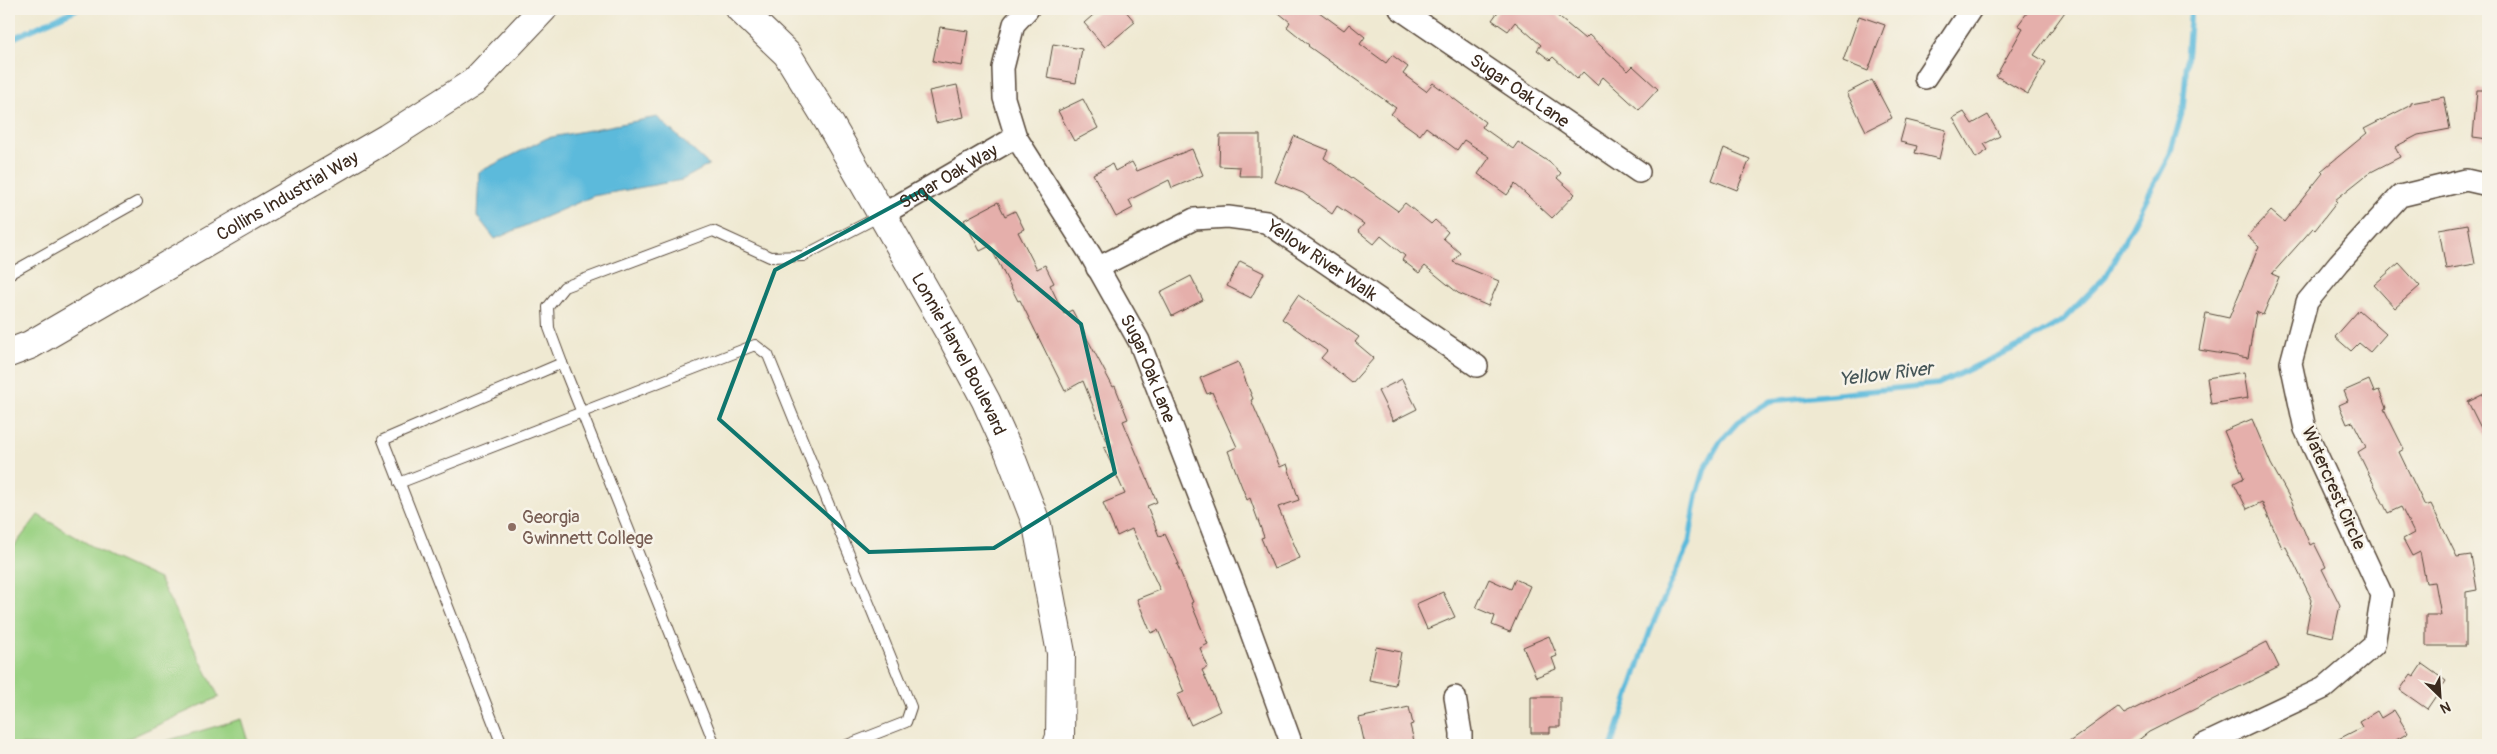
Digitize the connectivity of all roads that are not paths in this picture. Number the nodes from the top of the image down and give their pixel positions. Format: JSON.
{"nodes":[{"id":1,"x":543,"y":9,"type":"edge"},
{"id":2,"x":740,"y":9,"type":"edge"},
{"id":3,"x":1028,"y":9,"type":"edge"},
{"id":4,"x":1400,"y":9,"type":"edge"},
{"id":5,"x":1971,"y":9,"type":"edge"},
{"id":6,"x":1925,"y":78,"type":"dead end"},
{"id":7,"x":1016,"y":137,"type":"junction"},
{"id":8,"x":1638,"y":172,"type":"dead end"},
{"id":9,"x":2488,"y":185,"type":"edge"},
{"id":10,"x":137,"y":202,"type":"dead end"},
{"id":11,"x":880,"y":216,"type":"junction"},
{"id":12,"x":1097,"y":268,"type":"junction"},
{"id":13,"x":9,"y":274,"type":"edge"},
{"id":14,"x":9,"y":352,"type":"edge"},
{"id":15,"x":562,"y":363,"type":"junction"},
{"id":16,"x":1478,"y":366,"type":"dead end"},
{"id":17,"x":582,"y":413,"type":"junction"},
{"id":18,"x":400,"y":483,"type":"junction"},
{"id":19,"x":1455,"y":697,"type":"dead end"},
{"id":20,"x":502,"y":745,"type":"edge"},
{"id":21,"x":715,"y":745,"type":"edge"},
{"id":22,"x":847,"y":745,"type":"edge"},
{"id":23,"x":1058,"y":745,"type":"edge"},
{"id":24,"x":1292,"y":745,"type":"edge"},
{"id":25,"x":1461,"y":745,"type":"edge"},
{"id":26,"x":2203,"y":745,"type":"edge"}],
"edges":[{"from":1,"to":14,"type":"street","name":"Collins Industrial Way"},
{"from":2,"to":11,"type":"street","name":"Lonnie Harvel Boulevard"},
{"from":3,"to":7,"type":"street","name":"Sugar Oak Lane"},
{"from":4,"to":8,"type":"street","name":"Sugar Oak Lane"},
{"from":5,"to":6,"type":"street"},
{"from":7,"to":11,"type":"street","name":"Sugar Oak Way"},
{"from":7,"to":12,"type":"street","name":"Sugar Oak Lane"},
{"from":9,"to":26,"type":"street","name":"Watercrest Circle"},
{"from":10,"to":13,"type":"lane"},
{"from":11,"to":15,"type":"lane"},
{"from":11,"to":23,"type":"street","name":"Lonnie Harvel Boulevard"},
{"from":12,"to":16,"type":"street","name":"Yellow River Walk"},
{"from":12,"to":24,"type":"street","name":"Sugar Oak Lane"},
{"from":15,"to":17,"type":"lane"},
{"from":15,"to":18,"type":"lane"},
{"from":17,"to":18,"type":"lane"},
{"from":17,"to":21,"type":"lane"},
{"from":17,"to":22,"type":"lane"},
{"from":18,"to":20,"type":"lane"},
{"from":19,"to":25,"type":"street"}]}
